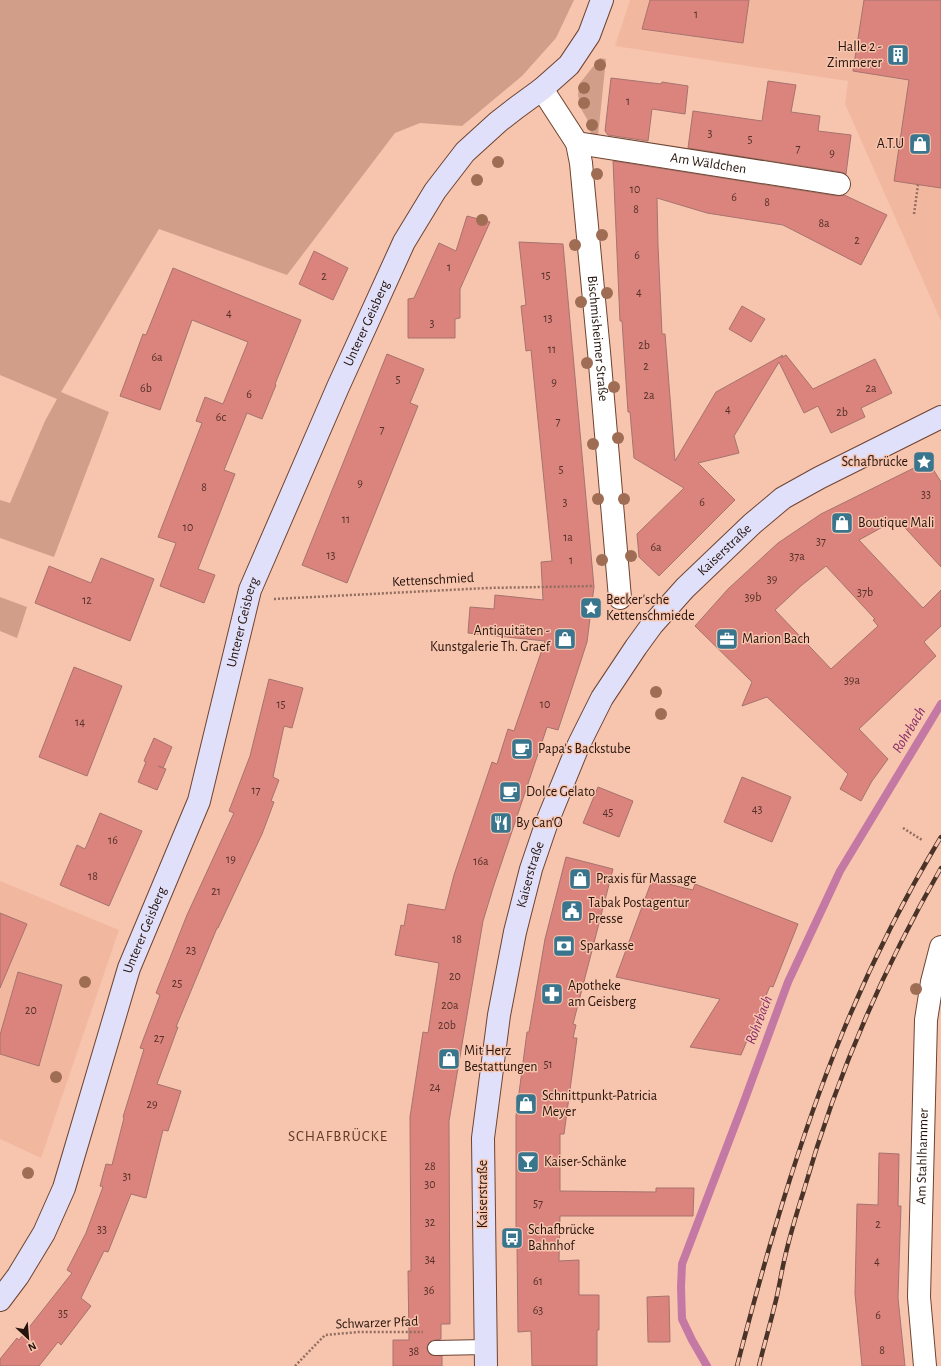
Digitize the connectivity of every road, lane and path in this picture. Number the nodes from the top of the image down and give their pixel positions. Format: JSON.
{"nodes":[{"id":1,"x":602,"y":0,"type":"edge"},
{"id":2,"x":542,"y":89,"type":"junction"},
{"id":3,"x":577,"y":143,"type":"junction"},
{"id":4,"x":839,"y":184,"type":"dead end"},
{"id":5,"x":918,"y":185,"type":"dead end"},
{"id":6,"x":914,"y":214,"type":"dead end"},
{"id":7,"x":941,"y":417,"type":"edge"},
{"id":8,"x":594,"y":586,"type":"dead end"},
{"id":9,"x":620,"y":598,"type":"dead end"},
{"id":10,"x":273,"y":599,"type":"dead end"},
{"id":11,"x":903,"y":828,"type":"dead end"},
{"id":12,"x":922,"y":840,"type":"dead end"},
{"id":13,"x":941,"y":947,"type":"edge"},
{"id":14,"x":0,"y":1300,"type":"edge"},
{"id":15,"x":427,"y":1332,"type":"dead end"},
{"id":16,"x":436,"y":1348,"type":"dead end"},
{"id":17,"x":485,"y":1357,"type":"edge"},
{"id":18,"x":295,"y":1366,"type":"edge"},
{"id":19,"x":925,"y":1366,"type":"edge"}],
"edges":[{"from":1,"to":2,"type":"street","name":"Unterer Geisberg"},
{"from":2,"to":3,"type":"street","name":"Bischmisheimer Straße"},
{"from":2,"to":14,"type":"street","name":"Unterer Geisberg"},
{"from":3,"to":4,"type":"street","name":"Am Wäldchen"},
{"from":3,"to":9,"type":"street","name":"Bischmisheimer Straße"},
{"from":5,"to":6,"type":"path"},
{"from":7,"to":17,"type":"street","name":"Kaiserstraße"},
{"from":8,"to":10,"type":"path","name":"Kettenschmied"},
{"from":11,"to":12,"type":"path"},
{"from":13,"to":19,"type":"street","name":"Am Stahlhammer"},
{"from":15,"to":18,"type":"path","name":"Schwarzer Pfad"},
{"from":16,"to":17,"type":"lane"}]}
